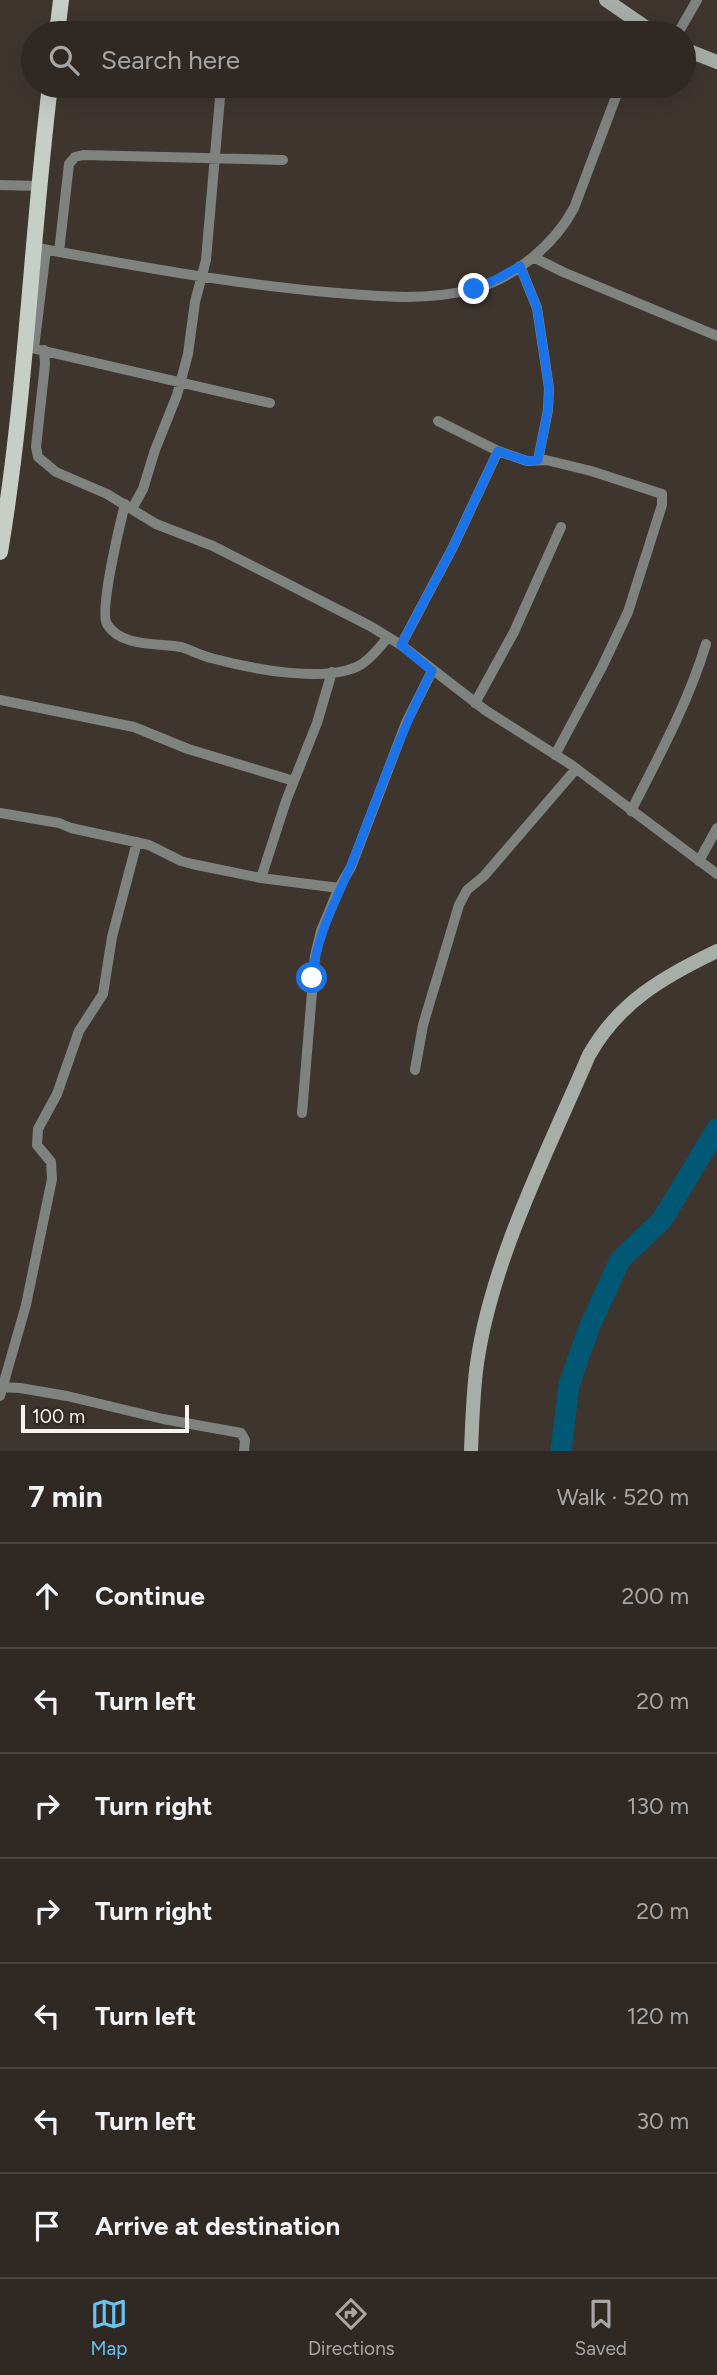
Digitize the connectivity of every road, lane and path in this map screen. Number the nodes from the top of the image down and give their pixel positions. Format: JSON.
{"nodes":[{"id":1,"x":61,"y":0,"type":"edge"},
{"id":2,"x":606,"y":0,"type":"edge"},
{"id":3,"x":697,"y":0,"type":"edge"},
{"id":4,"x":58,"y":21,"type":"edge"},
{"id":5,"x":633,"y":21,"type":"edge"},
{"id":6,"x":685,"y":21,"type":"edge"},
{"id":7,"x":696,"y":54,"type":"edge"},
{"id":8,"x":717,"y":62,"type":"edge"},
{"id":9,"x":49,"y":98,"type":"edge"},
{"id":10,"x":220,"y":98,"type":"edge"},
{"id":11,"x":615,"y":98,"type":"edge"},
{"id":12,"x":214,"y":157,"type":"junction"},
{"id":13,"x":283,"y":160,"type":"dead end"},
{"id":14,"x":0,"y":185,"type":"edge"},
{"id":15,"x":38,"y":186,"type":"junction"},
{"id":16,"x":39,"y":248,"type":"junction"},
{"id":17,"x":60,"y":253,"type":"junction"},
{"id":18,"x":533,"y":257,"type":"junction"},
{"id":19,"x":520,"y":266,"type":"junction"},
{"id":20,"x":202,"y":278,"type":"junction"},
{"id":21,"x":717,"y":336,"type":"edge"},
{"id":22,"x":35,"y":348,"type":"junction"},
{"id":23,"x":181,"y":383,"type":"junction"},
{"id":24,"x":270,"y":403,"type":"dead end"},
{"id":25,"x":438,"y":421,"type":"dead end"},
{"id":26,"x":498,"y":451,"type":"junction"},
{"id":27,"x":538,"y":460,"type":"junction"},
{"id":28,"x":128,"y":507,"type":"junction"},
{"id":29,"x":561,"y":527,"type":"dead end"},
{"id":30,"x":0,"y":552,"type":"edge"},
{"id":31,"x":388,"y":637,"type":"junction"},
{"id":32,"x":706,"y":644,"type":"dead end"},
{"id":33,"x":401,"y":645,"type":"junction"},
{"id":34,"x":432,"y":671,"type":"junction"},
{"id":35,"x":332,"y":672,"type":"junction"},
{"id":36,"x":0,"y":700,"type":"edge"},
{"id":37,"x":475,"y":703,"type":"junction"},
{"id":38,"x":555,"y":755,"type":"junction"},
{"id":39,"x":576,"y":769,"type":"junction"},
{"id":40,"x":294,"y":781,"type":"junction"},
{"id":41,"x":631,"y":811,"type":"junction"},
{"id":42,"x":0,"y":813,"type":"edge"},
{"id":43,"x":717,"y":828,"type":"edge"},
{"id":44,"x":137,"y":842,"type":"junction"},
{"id":45,"x":699,"y":861,"type":"junction"},
{"id":46,"x":717,"y":874,"type":"edge"},
{"id":47,"x":261,"y":878,"type":"junction"},
{"id":48,"x":339,"y":888,"type":"junction"},
{"id":49,"x":717,"y":951,"type":"edge"},
{"id":50,"x":415,"y":1070,"type":"dead end"},
{"id":51,"x":302,"y":1113,"type":"dead end"},
{"id":52,"x":1,"y":1390,"type":"edge"},
{"id":53,"x":244,"y":1451,"type":"edge"},
{"id":54,"x":471,"y":1451,"type":"edge"}],
"edges":[{"from":1,"to":4,"type":"main road"},
{"from":2,"to":5,"type":"street"},
{"from":3,"to":6,"type":"street"},
{"from":7,"to":8,"type":"street"},
{"from":9,"to":15,"type":"main road"},
{"from":10,"to":12,"type":"street"},
{"from":11,"to":18,"type":"street"},
{"from":12,"to":13,"type":"street"},
{"from":12,"to":17,"type":"street"},
{"from":12,"to":20,"type":"street"},
{"from":14,"to":15,"type":"street"},
{"from":15,"to":16,"type":"main road"},
{"from":16,"to":17,"type":"street"},
{"from":16,"to":22,"type":"main road"},
{"from":17,"to":20,"type":"street"},
{"from":18,"to":19,"type":"street"},
{"from":18,"to":21,"type":"street"},
{"from":19,"to":20,"type":"street"},
{"from":19,"to":27,"type":"street"},
{"from":20,"to":23,"type":"street"},
{"from":22,"to":23,"type":"street"},
{"from":22,"to":28,"type":"street"},
{"from":22,"to":30,"type":"main road"},
{"from":23,"to":24,"type":"street"},
{"from":23,"to":28,"type":"street"},
{"from":25,"to":26,"type":"street"},
{"from":26,"to":27,"type":"street"},
{"from":26,"to":33,"type":"street"},
{"from":27,"to":38,"type":"street"},
{"from":28,"to":31,"type":"street"},
{"from":28,"to":35,"type":"street"},
{"from":29,"to":37,"type":"street"},
{"from":31,"to":33,"type":"street"},
{"from":31,"to":35,"type":"street"},
{"from":32,"to":41,"type":"street"},
{"from":33,"to":34,"type":"street"},
{"from":34,"to":37,"type":"street"},
{"from":34,"to":48,"type":"street"},
{"from":35,"to":40,"type":"street"},
{"from":36,"to":40,"type":"street"},
{"from":37,"to":38,"type":"street"},
{"from":38,"to":39,"type":"street"},
{"from":39,"to":41,"type":"street"},
{"from":39,"to":50,"type":"street"},
{"from":40,"to":47,"type":"street"},
{"from":41,"to":45,"type":"street"},
{"from":42,"to":44,"type":"street"},
{"from":43,"to":45,"type":"street"},
{"from":44,"to":47,"type":"street"},
{"from":44,"to":52,"type":"street"},
{"from":45,"to":46,"type":"street"},
{"from":47,"to":48,"type":"street"},
{"from":48,"to":51,"type":"street"},
{"from":49,"to":54,"type":"street"},
{"from":52,"to":53,"type":"street"}]}
